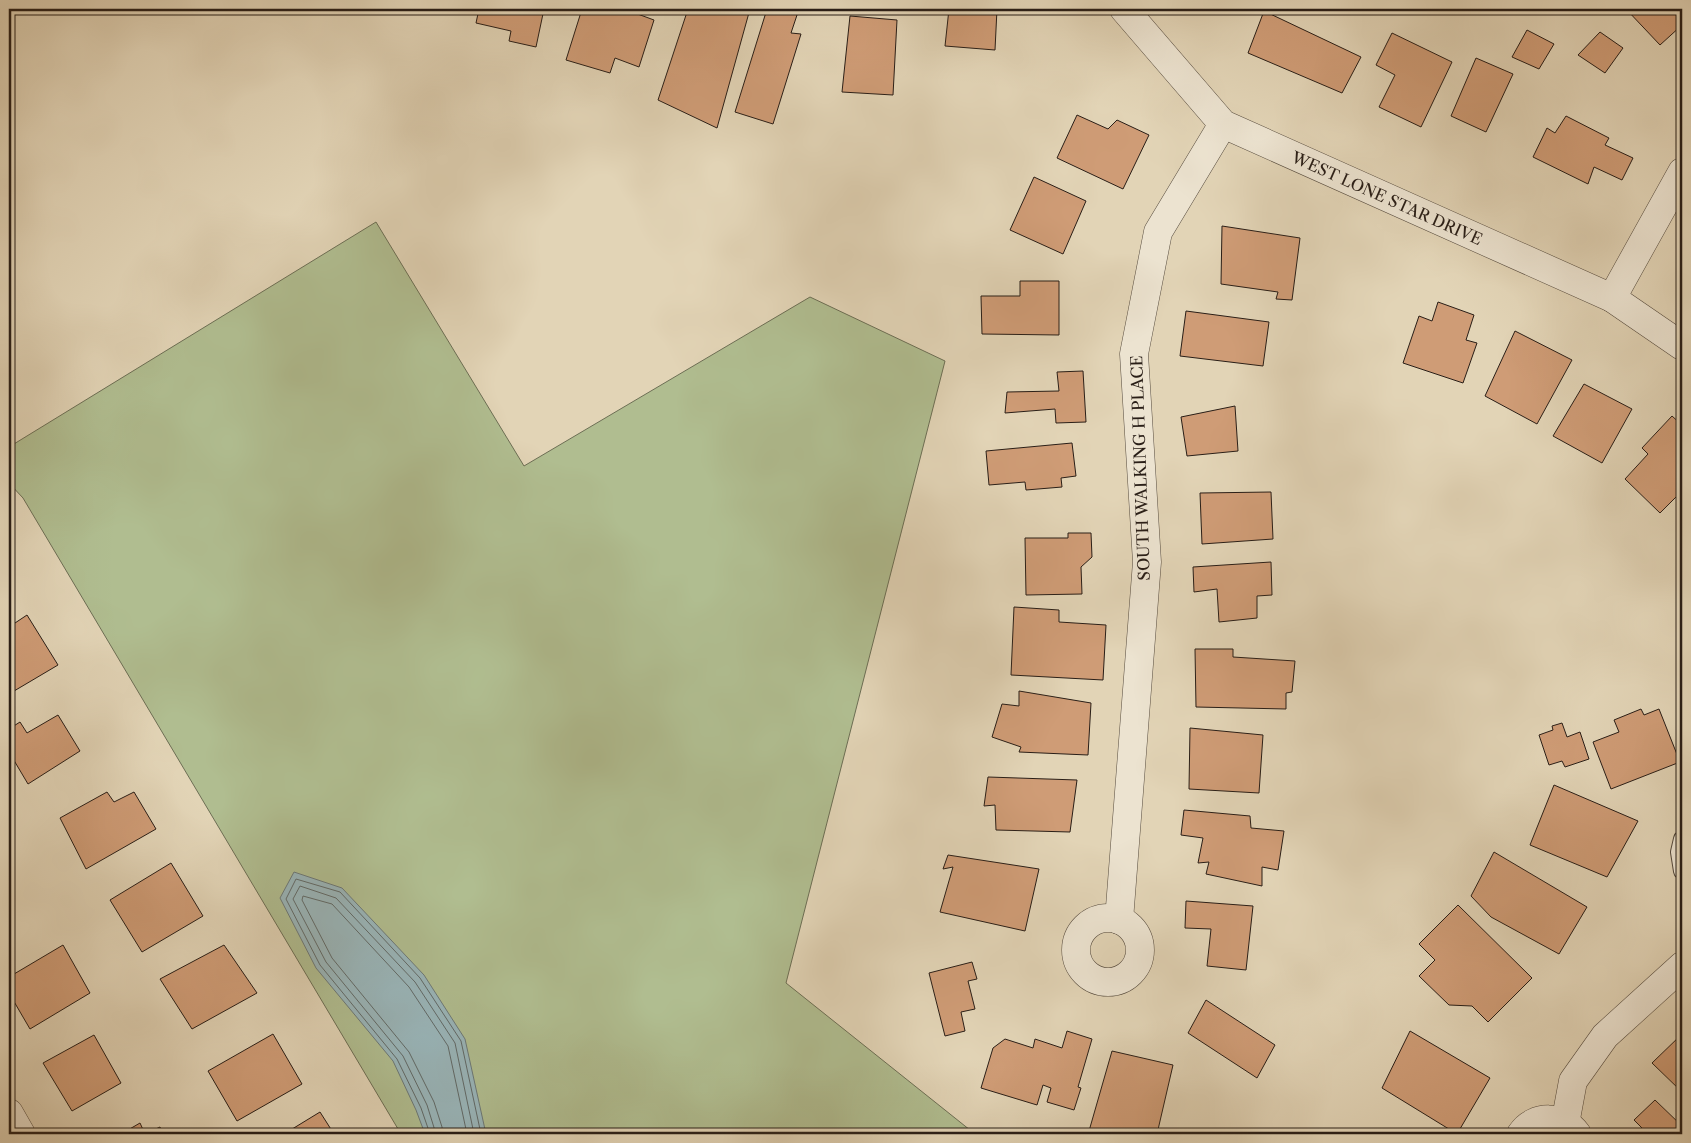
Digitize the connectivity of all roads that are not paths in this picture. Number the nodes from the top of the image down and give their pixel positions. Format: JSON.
{"nodes":[{"id":1,"x":1124,"y":9,"type":"edge"},
{"id":2,"x":1223,"y":124,"type":"junction"},
{"id":3,"x":1682,"y":172,"type":"edge"},
{"id":4,"x":1612,"y":298,"type":"junction"},
{"id":5,"x":1682,"y":346,"type":"edge"},
{"id":6,"x":1682,"y":839,"type":"edge"},
{"id":7,"x":1682,"y":871,"type":"edge"},
{"id":8,"x":1119,"y":920,"type":"dead end"},
{"id":9,"x":1682,"y":966,"type":"edge"},
{"id":10,"x":9,"y":1114,"type":"edge"},
{"id":11,"x":1571,"y":1129,"type":"edge"},
{"id":12,"x":21,"y":1134,"type":"edge"},
{"id":13,"x":1522,"y":1134,"type":"edge"}],
"edges":[{"from":1,"to":2,"type":"street","name":"WEST LONE STAR DRIVE"},
{"from":2,"to":4,"type":"street","name":"WEST LONE STAR DRIVE"},
{"from":2,"to":8,"type":"street","name":"SOUTH WALKING H PLACE"},
{"from":3,"to":4,"type":"street"},
{"from":4,"to":5,"type":"street","name":"WEST LONE STAR DRIVE"},
{"from":6,"to":7,"type":"lane"},
{"from":9,"to":11,"type":"street"},
{"from":10,"to":12,"type":"street"},
{"from":11,"to":13,"type":"street"}]}
